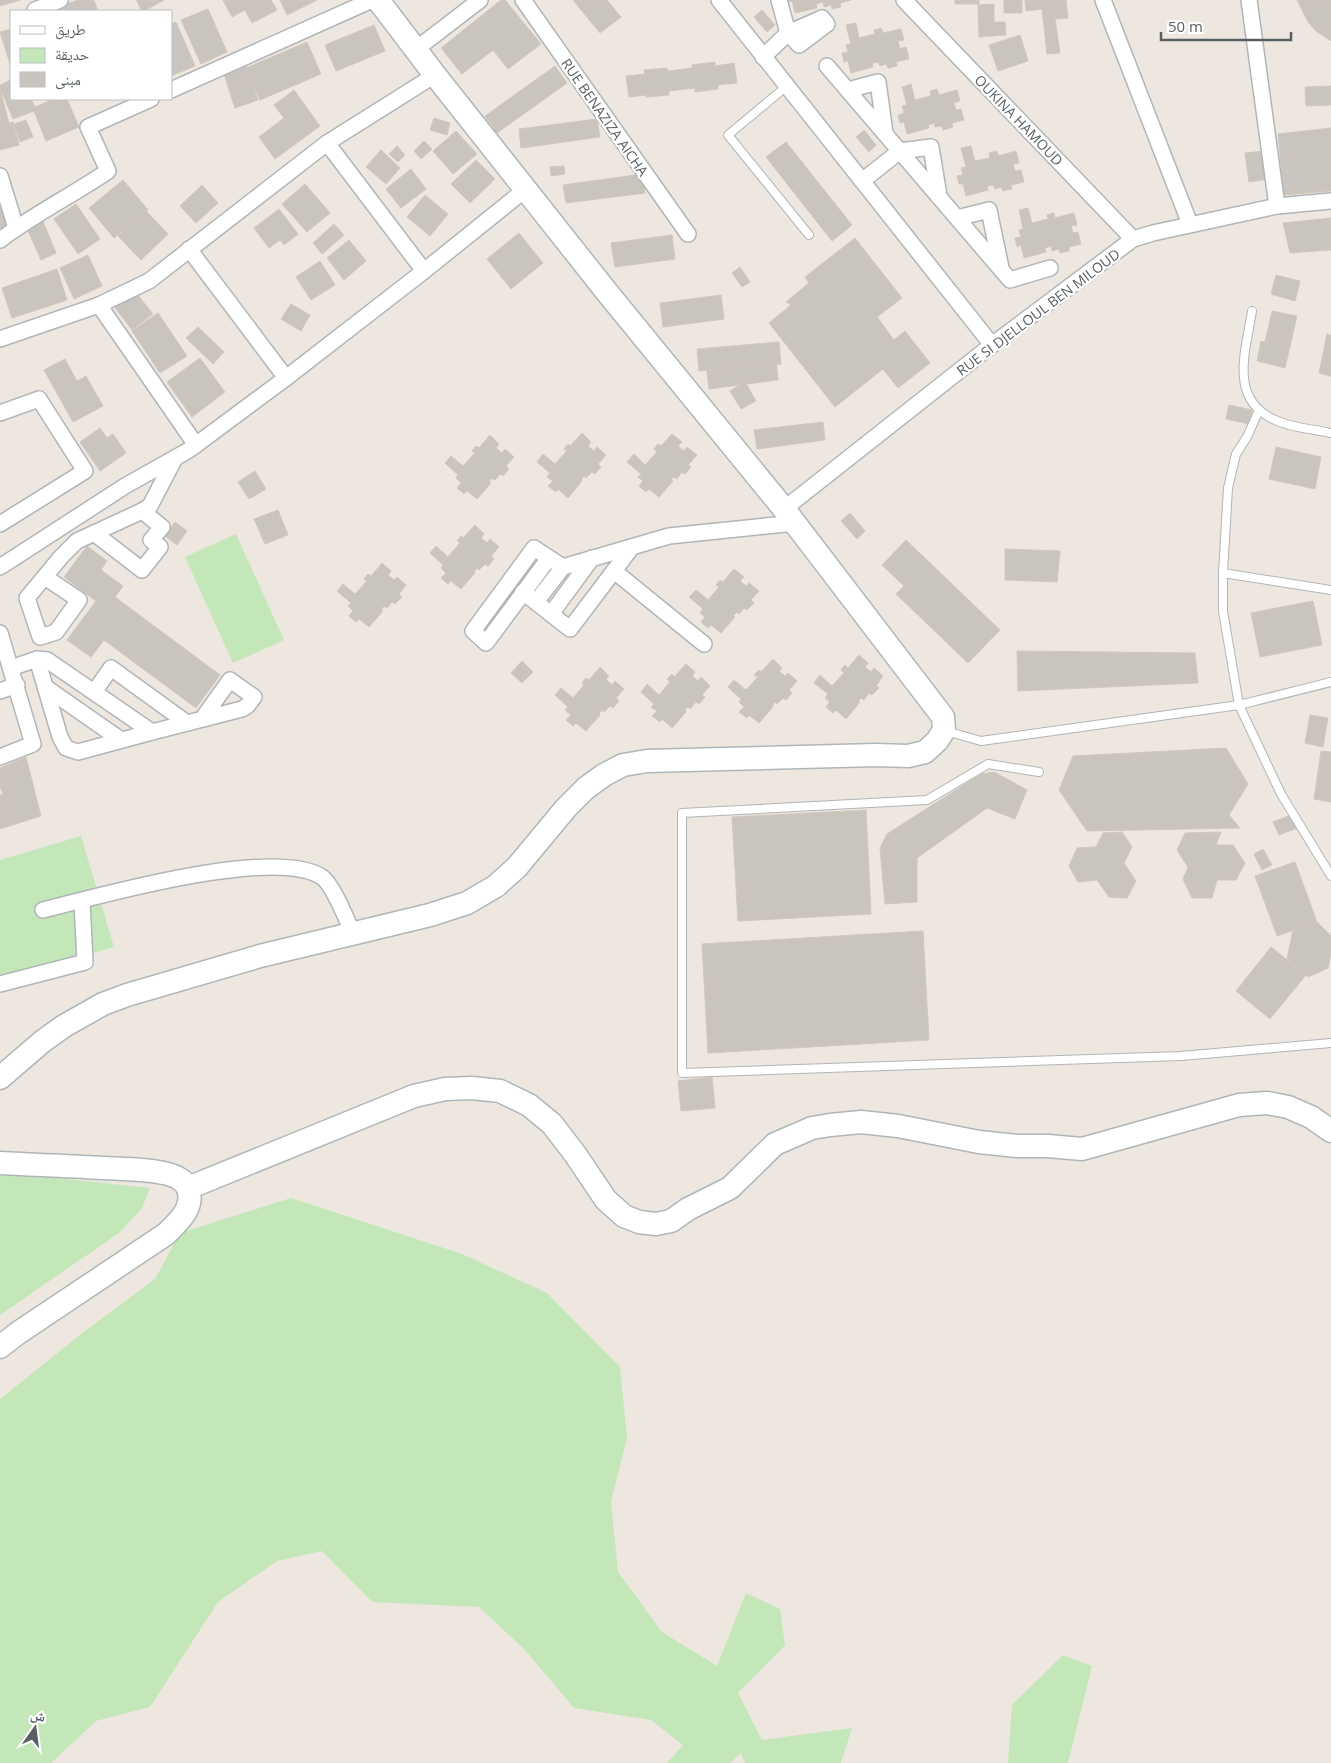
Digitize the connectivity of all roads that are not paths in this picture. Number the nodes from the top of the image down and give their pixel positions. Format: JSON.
{"nodes":[{"id":1,"x":60,"y":0,"type":"edge"},
{"id":2,"x":372,"y":0,"type":"edge"},
{"id":3,"x":378,"y":0,"type":"edge"},
{"id":4,"x":480,"y":0,"type":"edge"},
{"id":5,"x":523,"y":0,"type":"edge"},
{"id":6,"x":719,"y":0,"type":"edge"},
{"id":7,"x":770,"y":0,"type":"edge"},
{"id":8,"x":904,"y":0,"type":"edge"},
{"id":9,"x":1103,"y":0,"type":"edge"},
{"id":10,"x":1249,"y":0,"type":"edge"},
{"id":11,"x":781,"y":6,"type":"edge"},
{"id":12,"x":35,"y":10,"type":"edge"},
{"id":13,"x":415,"y":50,"type":"junction"},
{"id":14,"x":764,"y":56,"type":"junction"},
{"id":15,"x":827,"y":66,"type":"dead end"},
{"id":16,"x":435,"y":75,"type":"junction"},
{"id":17,"x":787,"y":86,"type":"junction"},
{"id":18,"x":172,"y":90,"type":"edge"},
{"id":19,"x":848,"y":90,"type":"junction"},
{"id":20,"x":149,"y":100,"type":"edge"},
{"id":21,"x":884,"y":133,"type":"junction"},
{"id":22,"x":327,"y":143,"type":"junction"},
{"id":23,"x":900,"y":151,"type":"junction"},
{"id":24,"x":0,"y":176,"type":"edge"},
{"id":25,"x":862,"y":181,"type":"junction"},
{"id":26,"x":526,"y":189,"type":"junction"},
{"id":27,"x":939,"y":197,"type":"junction"},
{"id":28,"x":1331,"y":201,"type":"edge"},
{"id":29,"x":1277,"y":206,"type":"junction"},
{"id":30,"x":957,"y":218,"type":"junction"},
{"id":31,"x":1190,"y":224,"type":"junction"},
{"id":32,"x":16,"y":228,"type":"junction"},
{"id":33,"x":688,"y":234,"type":"dead end"},
{"id":34,"x":809,"y":235,"type":"dead end"},
{"id":35,"x":1134,"y":239,"type":"junction"},
{"id":36,"x":0,"y":240,"type":"edge"},
{"id":37,"x":189,"y":249,"type":"junction"},
{"id":38,"x":1050,"y":268,"type":"dead end"},
{"id":39,"x":1002,"y":270,"type":"junction"},
{"id":40,"x":424,"y":271,"type":"junction"},
{"id":41,"x":99,"y":305,"type":"junction"},
{"id":42,"x":1252,"y":311,"type":"dead end"},
{"id":43,"x":0,"y":339,"type":"edge"},
{"id":44,"x":992,"y":345,"type":"junction"},
{"id":45,"x":286,"y":378,"type":"junction"},
{"id":46,"x":1259,"y":410,"type":"junction"},
{"id":47,"x":0,"y":412,"type":"edge"},
{"id":48,"x":1331,"y":433,"type":"edge"},
{"id":49,"x":196,"y":445,"type":"junction"},
{"id":50,"x":174,"y":458,"type":"junction"},
{"id":51,"x":142,"y":512,"type":"junction"},
{"id":52,"x":790,"y":516,"type":"junction"},
{"id":53,"x":0,"y":524,"type":"edge"},
{"id":54,"x":94,"y":534,"type":"junction"},
{"id":55,"x":632,"y":547,"type":"junction"},
{"id":56,"x":549,"y":558,"type":"junction"},
{"id":57,"x":592,"y":558,"type":"junction"},
{"id":58,"x":0,"y":567,"type":"edge"},
{"id":59,"x":562,"y":567,"type":"junction"},
{"id":60,"x":614,"y":571,"type":"junction"},
{"id":61,"x":1223,"y":573,"type":"junction"},
{"id":62,"x":45,"y":577,"type":"dead end"},
{"id":63,"x":1331,"y":590,"type":"edge"},
{"id":64,"x":523,"y":592,"type":"junction"},
{"id":65,"x":536,"y":602,"type":"junction"},
{"id":66,"x":551,"y":614,"type":"junction"},
{"id":67,"x":0,"y":633,"type":"edge"},
{"id":68,"x":704,"y":644,"type":"dead end"},
{"id":69,"x":38,"y":659,"type":"junction"},
{"id":70,"x":11,"y":668,"type":"junction"},
{"id":71,"x":1331,"y":682,"type":"edge"},
{"id":72,"x":16,"y":686,"type":"junction"},
{"id":73,"x":46,"y":687,"type":"junction"},
{"id":74,"x":0,"y":691,"type":"edge"},
{"id":75,"x":94,"y":692,"type":"junction"},
{"id":76,"x":1239,"y":705,"type":"junction"},
{"id":77,"x":202,"y":719,"type":"dead end"},
{"id":78,"x":187,"y":723,"type":"junction"},
{"id":79,"x":944,"y":730,"type":"junction"},
{"id":80,"x":152,"y":732,"type":"junction"},
{"id":81,"x":121,"y":740,"type":"junction"},
{"id":82,"x":0,"y":757,"type":"edge"},
{"id":83,"x":1039,"y":772,"type":"dead end"},
{"id":84,"x":1331,"y":876,"type":"edge"},
{"id":85,"x":82,"y":900,"type":"junction"},
{"id":86,"x":42,"y":910,"type":"dead end"},
{"id":87,"x":353,"y":934,"type":"junction"},
{"id":88,"x":0,"y":984,"type":"edge"},
{"id":89,"x":1331,"y":1043,"type":"edge"},
{"id":90,"x":0,"y":1078,"type":"edge"},
{"id":91,"x":1331,"y":1131,"type":"edge"},
{"id":92,"x":0,"y":1163,"type":"edge"},
{"id":93,"x":188,"y":1188,"type":"junction"},
{"id":94,"x":0,"y":1347,"type":"edge"}],
"edges":[{"from":1,"to":12,"type":"street"},
{"from":2,"to":18,"type":"street"},
{"from":3,"to":13,"type":"main road"},
{"from":4,"to":13,"type":"street"},
{"from":5,"to":33,"type":"street","name":"RUE BENAZIZA AICHA"},
{"from":6,"to":14,"type":"street"},
{"from":7,"to":11,"type":"street"},
{"from":8,"to":35,"type":"street","name":"OUKINA HAMOUD"},
{"from":9,"to":31,"type":"street"},
{"from":10,"to":29,"type":"street"},
{"from":11,"to":14,"type":"street"},
{"from":13,"to":16,"type":"main road"},
{"from":14,"to":17,"type":"street"},
{"from":15,"to":19,"type":"street"},
{"from":16,"to":22,"type":"street"},
{"from":16,"to":26,"type":"main road"},
{"from":17,"to":25,"type":"street"},
{"from":17,"to":34,"type":"lane"},
{"from":19,"to":21,"type":"street"},
{"from":19,"to":21,"type":"street"},
{"from":20,"to":32,"type":"street"},
{"from":21,"to":23,"type":"street"},
{"from":22,"to":37,"type":"street"},
{"from":22,"to":40,"type":"street"},
{"from":23,"to":25,"type":"street"},
{"from":23,"to":27,"type":"street"},
{"from":23,"to":27,"type":"street"},
{"from":24,"to":32,"type":"street"},
{"from":25,"to":44,"type":"street"},
{"from":26,"to":40,"type":"street"},
{"from":26,"to":52,"type":"main road"},
{"from":27,"to":30,"type":"street"},
{"from":28,"to":29,"type":"street","name":"RUE SI DJELLOUL BEN MILOUD"},
{"from":29,"to":31,"type":"street","name":"RUE SI DJELLOUL BEN MILOUD"},
{"from":30,"to":39,"type":"street"},
{"from":30,"to":39,"type":"street"},
{"from":31,"to":35,"type":"street","name":"RUE SI DJELLOUL BEN MILOUD"},
{"from":32,"to":36,"type":"street"},
{"from":35,"to":44,"type":"street","name":"RUE SI DJELLOUL BEN MILOUD"},
{"from":37,"to":41,"type":"street"},
{"from":37,"to":45,"type":"street"},
{"from":38,"to":39,"type":"street"},
{"from":40,"to":45,"type":"street"},
{"from":41,"to":43,"type":"street"},
{"from":41,"to":49,"type":"street"},
{"from":42,"to":46,"type":"lane"},
{"from":44,"to":52,"type":"street","name":"RUE SI DJELLOUL BEN MILOUD"},
{"from":45,"to":49,"type":"street"},
{"from":46,"to":48,"type":"lane"},
{"from":46,"to":61,"type":"lane"},
{"from":47,"to":53,"type":"street"},
{"from":49,"to":50,"type":"street"},
{"from":50,"to":51,"type":"street"},
{"from":50,"to":58,"type":"street"},
{"from":51,"to":54,"type":"street"},
{"from":51,"to":54,"type":"street"},
{"from":52,"to":55,"type":"street"},
{"from":52,"to":79,"type":"main road"},
{"from":54,"to":62,"type":"street"},
{"from":55,"to":57,"type":"street"},
{"from":55,"to":60,"type":"street"},
{"from":56,"to":59,"type":"street"},
{"from":56,"to":64,"type":"street"},
{"from":56,"to":64,"type":"street"},
{"from":57,"to":59,"type":"street"},
{"from":57,"to":66,"type":"street"},
{"from":59,"to":65,"type":"street"},
{"from":60,"to":66,"type":"street"},
{"from":60,"to":68,"type":"street"},
{"from":61,"to":63,"type":"lane"},
{"from":61,"to":76,"type":"lane"},
{"from":64,"to":65,"type":"street"},
{"from":65,"to":66,"type":"street"},
{"from":67,"to":70,"type":"street"},
{"from":69,"to":70,"type":"street"},
{"from":69,"to":73,"type":"street"},
{"from":69,"to":75,"type":"street"},
{"from":70,"to":72,"type":"street"},
{"from":71,"to":76,"type":"lane"},
{"from":72,"to":74,"type":"street"},
{"from":72,"to":82,"type":"street"},
{"from":73,"to":81,"type":"street"},
{"from":73,"to":81,"type":"street"},
{"from":75,"to":78,"type":"street"},
{"from":75,"to":80,"type":"street"},
{"from":76,"to":79,"type":"lane"},
{"from":76,"to":84,"type":"lane"},
{"from":77,"to":78,"type":"street"},
{"from":78,"to":80,"type":"street"},
{"from":79,"to":87,"type":"main road"},
{"from":80,"to":81,"type":"street"},
{"from":83,"to":89,"type":"lane"},
{"from":85,"to":86,"type":"street"},
{"from":85,"to":87,"type":"street"},
{"from":85,"to":88,"type":"street"},
{"from":87,"to":90,"type":"main road"},
{"from":91,"to":93,"type":"main road"},
{"from":92,"to":93,"type":"main road"},
{"from":93,"to":94,"type":"main road"}]}
